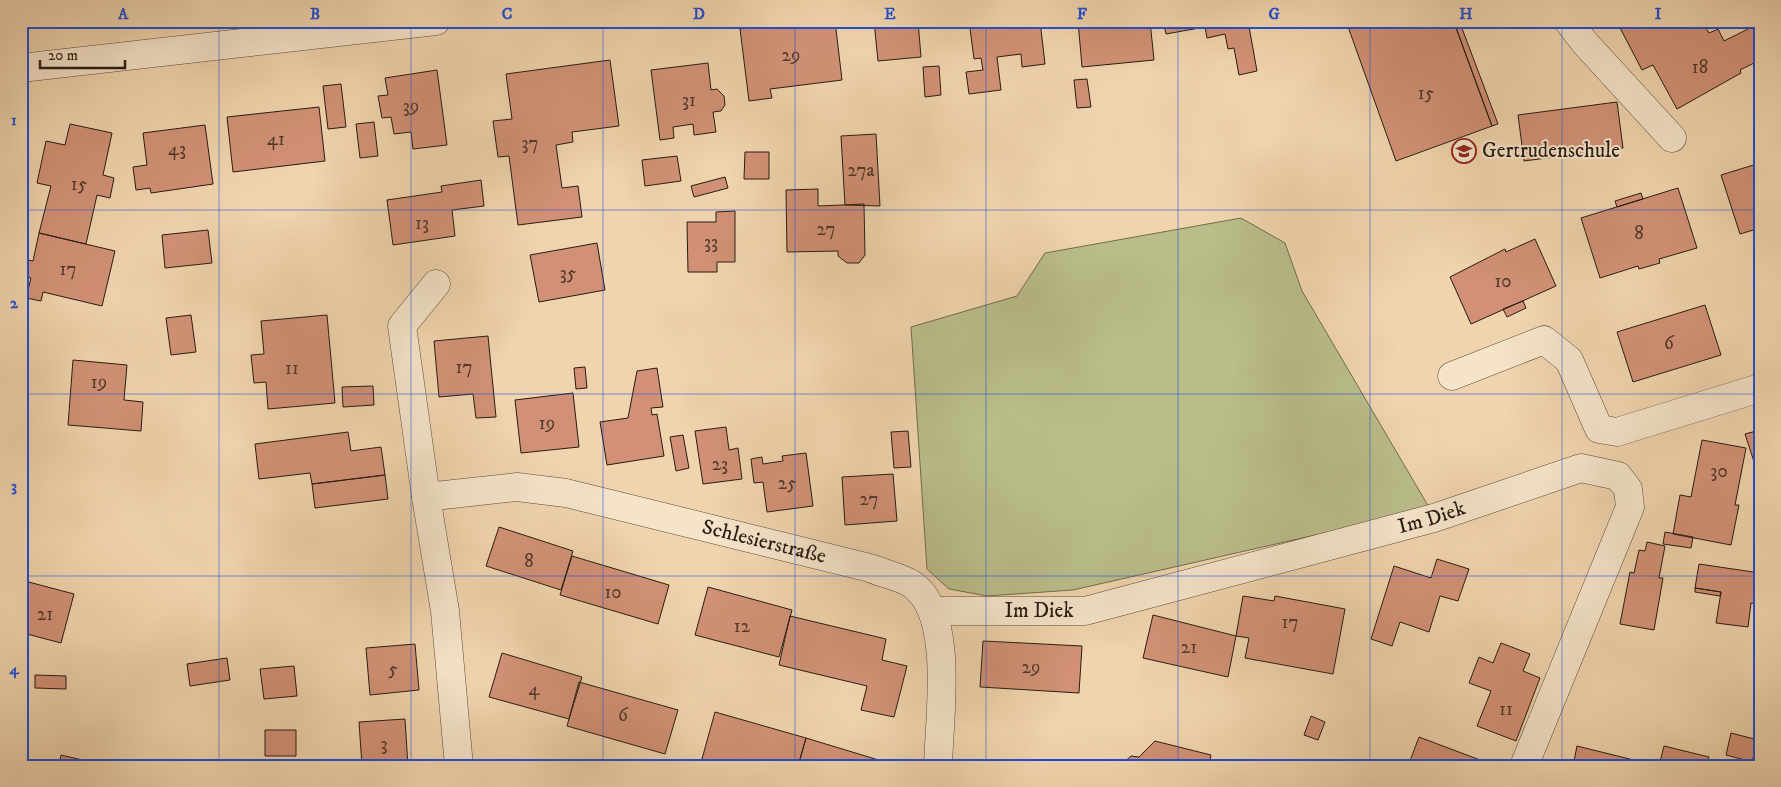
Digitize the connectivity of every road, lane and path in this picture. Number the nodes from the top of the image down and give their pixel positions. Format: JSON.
{"nodes":[{"id":1,"x":436,"y":21,"type":"edge"},
{"id":2,"x":1568,"y":21,"type":"edge"},
{"id":3,"x":21,"y":68,"type":"edge"},
{"id":4,"x":1672,"y":138,"type":"dead end"},
{"id":5,"x":436,"y":284,"type":"dead end"},
{"id":6,"x":1452,"y":376,"type":"dead end"},
{"id":7,"x":1760,"y":388,"type":"edge"},
{"id":8,"x":1608,"y":431,"type":"junction"},
{"id":9,"x":1618,"y":476,"type":"junction"},
{"id":10,"x":426,"y":498,"type":"junction"},
{"id":11,"x":934,"y":611,"type":"junction"},
{"id":12,"x":459,"y":766,"type":"edge"},
{"id":13,"x":938,"y":766,"type":"edge"},
{"id":14,"x":1524,"y":766,"type":"edge"}],
"edges":[{"from":1,"to":3,"type":"street"},
{"from":2,"to":4,"type":"street"},
{"from":5,"to":10,"type":"street"},
{"from":6,"to":8,"type":"street"},
{"from":7,"to":8,"type":"street"},
{"from":8,"to":9,"type":"street"},
{"from":9,"to":11,"type":"street","name":"Im Diek"},
{"from":9,"to":14,"type":"street"},
{"from":10,"to":11,"type":"street","name":"Schlesierstraße"},
{"from":10,"to":12,"type":"street"},
{"from":11,"to":13,"type":"street","name":"Schlesierstraße"}]}
